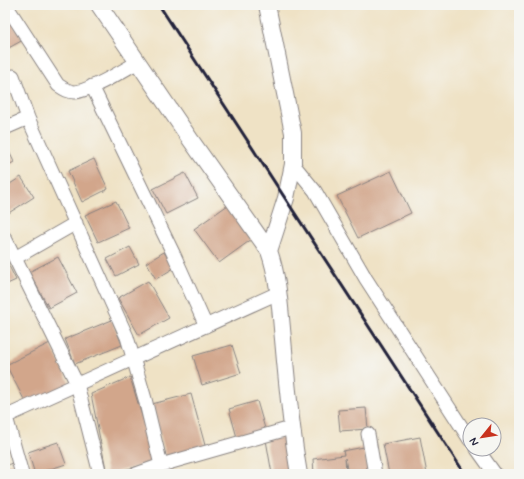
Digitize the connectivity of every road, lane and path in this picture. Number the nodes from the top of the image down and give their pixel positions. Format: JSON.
{"nodes":[{"id":1,"x":6,"y":5,"type":"edge"},
{"id":2,"x":99,"y":5,"type":"edge"},
{"id":3,"x":266,"y":5,"type":"edge"},
{"id":4,"x":138,"y":62,"type":"junction"},
{"id":5,"x":13,"y":76,"type":"dead end"},
{"id":6,"x":92,"y":86,"type":"junction"},
{"id":7,"x":28,"y":118,"type":"junction"},
{"id":8,"x":5,"y":128,"type":"edge"},
{"id":9,"x":292,"y":164,"type":"junction"},
{"id":10,"x":76,"y":224,"type":"junction"},
{"id":11,"x":5,"y":238,"type":"edge"},
{"id":12,"x":269,"y":252,"type":"junction"},
{"id":13,"x":15,"y":258,"type":"junction"},
{"id":14,"x":278,"y":293,"type":"junction"},
{"id":15,"x":206,"y":326,"type":"junction"},
{"id":16,"x":133,"y":359,"type":"junction"},
{"id":17,"x":77,"y":384,"type":"junction"},
{"id":18,"x":5,"y":417,"type":"edge"},
{"id":19,"x":291,"y":428,"type":"junction"},
{"id":20,"x":462,"y":428,"type":"edge"},
{"id":21,"x":368,"y":434,"type":"dead end"},
{"id":22,"x":482,"y":457,"type":"edge"},
{"id":23,"x":161,"y":464,"type":"junction"},
{"id":24,"x":22,"y":474,"type":"edge"},
{"id":25,"x":100,"y":474,"type":"edge"},
{"id":26,"x":136,"y":474,"type":"edge"},
{"id":27,"x":298,"y":474,"type":"edge"},
{"id":28,"x":375,"y":474,"type":"edge"},
{"id":29,"x":494,"y":474,"type":"edge"}],
"edges":[{"from":1,"to":6,"type":"street"},
{"from":2,"to":4,"type":"street"},
{"from":3,"to":9,"type":"street"},
{"from":4,"to":6,"type":"street"},
{"from":4,"to":12,"type":"street"},
{"from":5,"to":7,"type":"street"},
{"from":6,"to":15,"type":"street"},
{"from":7,"to":8,"type":"street"},
{"from":7,"to":10,"type":"street"},
{"from":9,"to":12,"type":"street"},
{"from":9,"to":20,"type":"street"},
{"from":10,"to":13,"type":"street"},
{"from":10,"to":16,"type":"street"},
{"from":11,"to":13,"type":"street"},
{"from":12,"to":14,"type":"street"},
{"from":13,"to":17,"type":"street"},
{"from":14,"to":15,"type":"street"},
{"from":14,"to":19,"type":"street"},
{"from":15,"to":16,"type":"street"},
{"from":16,"to":17,"type":"street"},
{"from":16,"to":23,"type":"street"},
{"from":17,"to":18,"type":"street"},
{"from":17,"to":25,"type":"street"},
{"from":18,"to":24,"type":"street"},
{"from":19,"to":23,"type":"street"},
{"from":19,"to":27,"type":"street"},
{"from":21,"to":28,"type":"street"},
{"from":22,"to":29,"type":"street"},
{"from":23,"to":26,"type":"street"}]}
